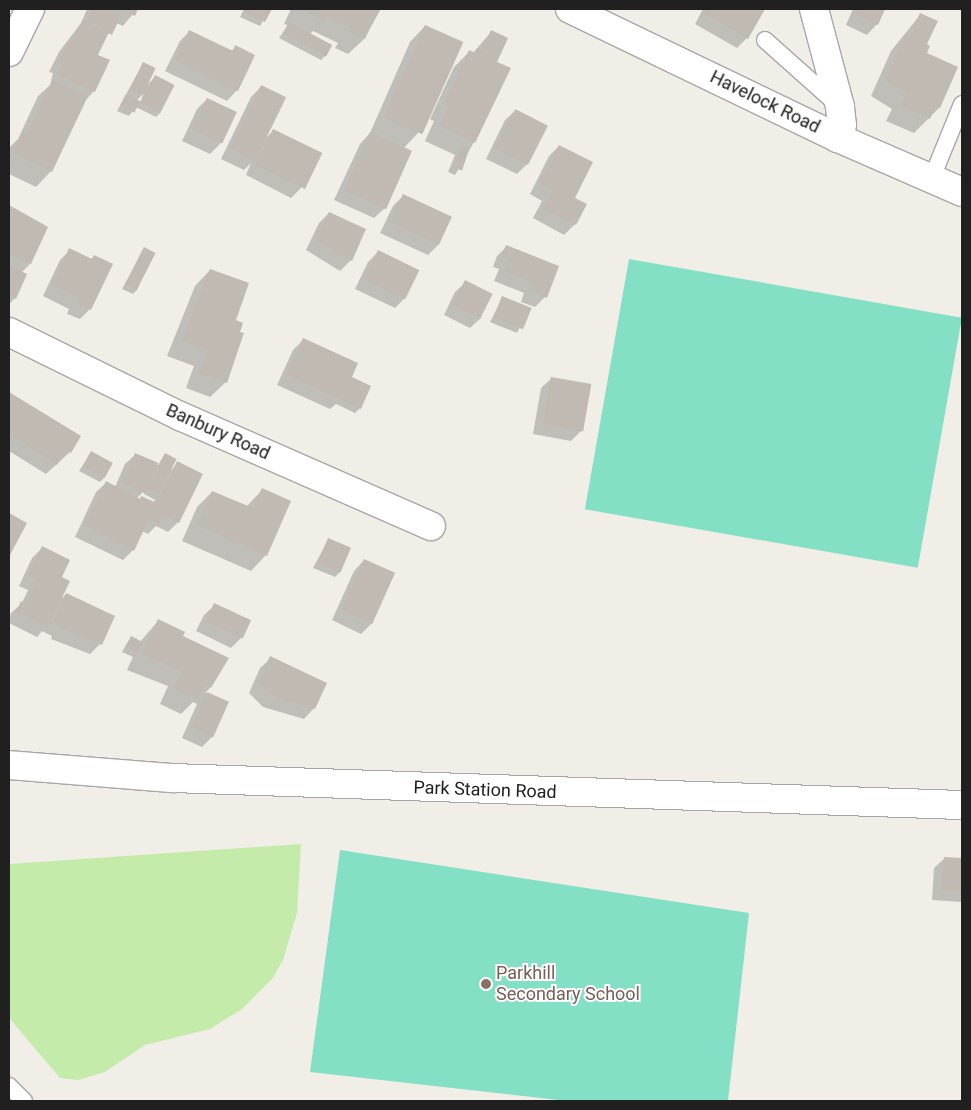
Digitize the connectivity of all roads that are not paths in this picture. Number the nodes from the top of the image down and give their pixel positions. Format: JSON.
{"nodes":[{"id":1,"x":30,"y":9,"type":"edge"},
{"id":2,"x":570,"y":9,"type":"edge"},
{"id":3,"x":814,"y":9,"type":"edge"},
{"id":4,"x":765,"y":40,"type":"dead end"},
{"id":5,"x":9,"y":52,"type":"edge"},
{"id":6,"x":962,"y":104,"type":"edge"},
{"id":7,"x":840,"y":107,"type":"junction"},
{"id":8,"x":838,"y":138,"type":"junction"},
{"id":9,"x":931,"y":180,"type":"junction"},
{"id":10,"x":962,"y":192,"type":"edge"},
{"id":11,"x":9,"y":332,"type":"edge"},
{"id":12,"x":430,"y":526,"type":"dead end"},
{"id":13,"x":9,"y":765,"type":"edge"},
{"id":14,"x":962,"y":805,"type":"edge"},
{"id":15,"x":9,"y":1086,"type":"edge"},
{"id":16,"x":24,"y":1101,"type":"edge"}],
"edges":[{"from":1,"to":5,"type":"street"},
{"from":2,"to":8,"type":"street","name":"Havelock Road"},
{"from":3,"to":7,"type":"street"},
{"from":4,"to":7,"type":"lane"},
{"from":6,"to":9,"type":"lane"},
{"from":7,"to":8,"type":"street"},
{"from":8,"to":9,"type":"street","name":"Havelock Road"},
{"from":9,"to":10,"type":"street","name":"Havelock Road"},
{"from":11,"to":12,"type":"street","name":"Banbury Road"},
{"from":13,"to":14,"type":"street","name":"Park Station Road"},
{"from":15,"to":16,"type":"lane"}]}
